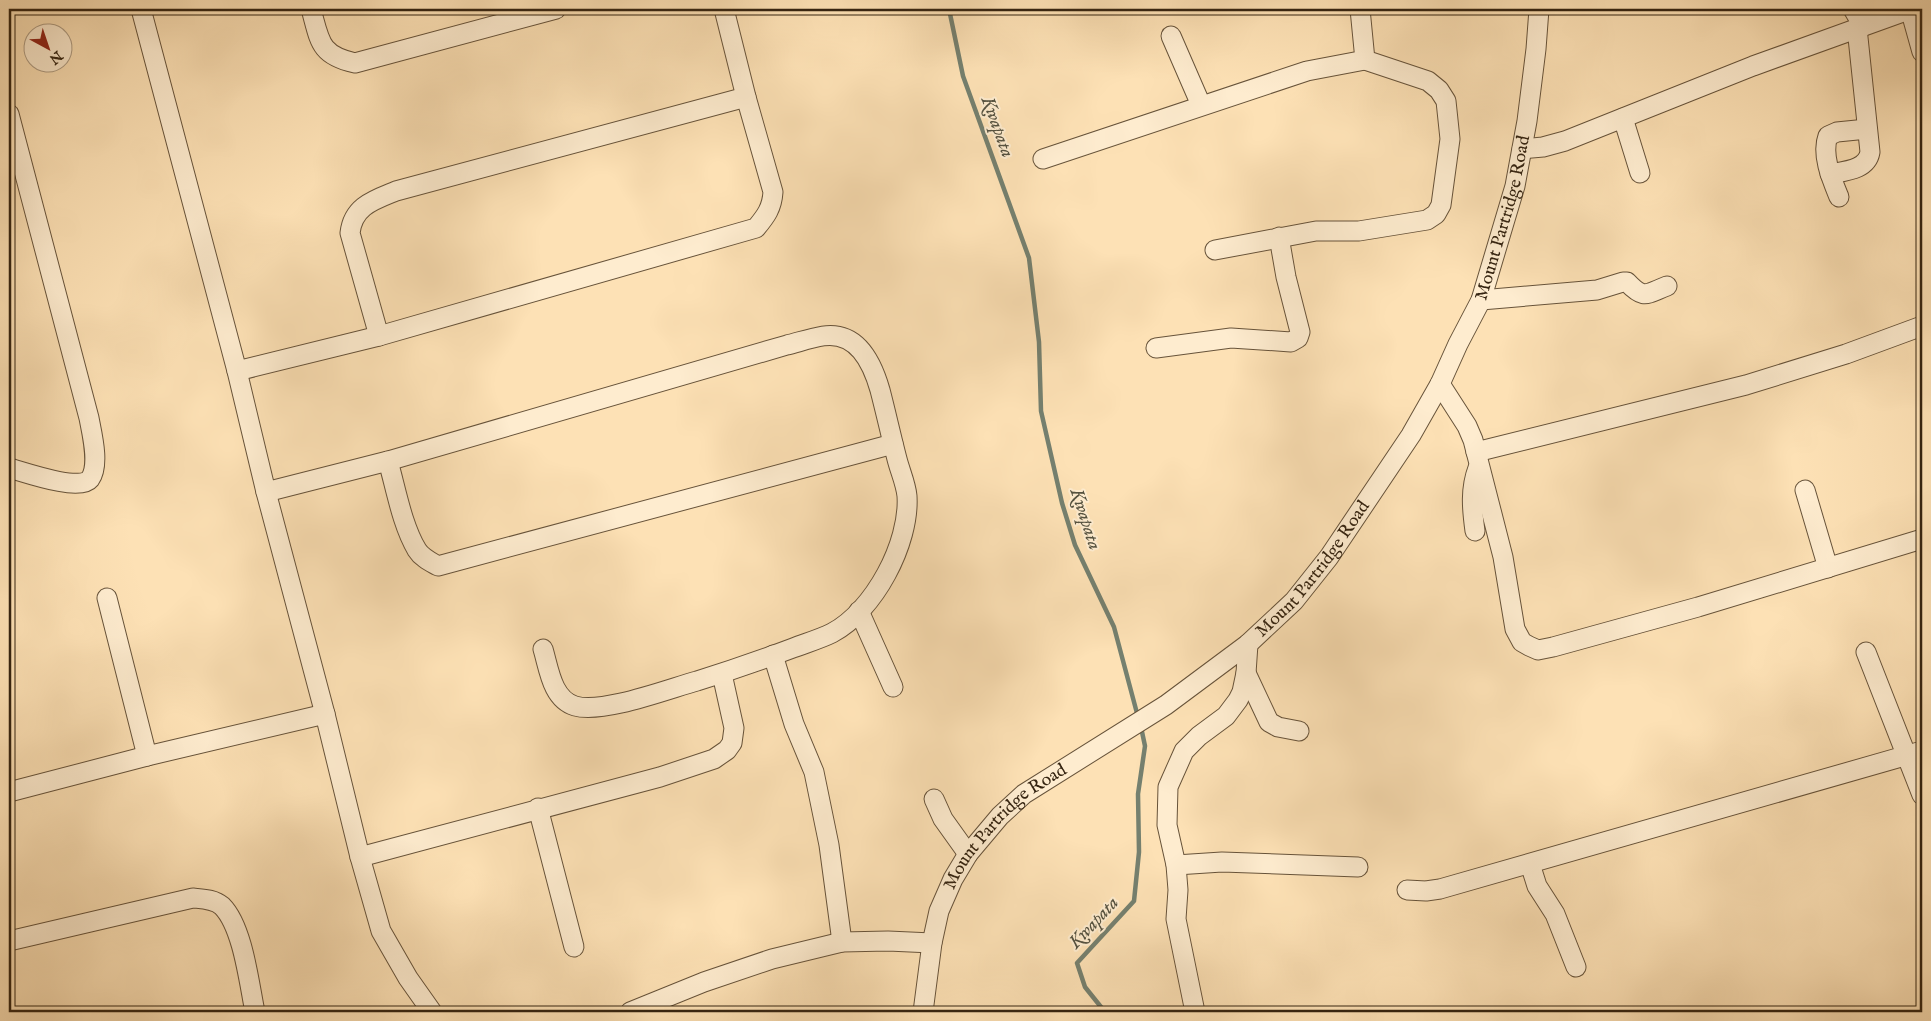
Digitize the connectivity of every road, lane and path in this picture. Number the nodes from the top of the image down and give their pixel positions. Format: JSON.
{"nodes":[{"id":1,"x":142,"y":9,"type":"edge"},
{"id":2,"x":311,"y":9,"type":"edge"},
{"id":3,"x":556,"y":9,"type":"edge"},
{"id":4,"x":724,"y":9,"type":"edge"},
{"id":5,"x":1360,"y":9,"type":"edge"},
{"id":6,"x":1539,"y":9,"type":"edge"},
{"id":7,"x":1853,"y":9,"type":"edge"},
{"id":8,"x":1910,"y":9,"type":"edge"},
{"id":9,"x":1860,"y":27,"type":"junction"},
{"id":10,"x":1171,"y":36,"type":"dead end"},
{"id":11,"x":1922,"y":52,"type":"edge"},
{"id":12,"x":1365,"y":60,"type":"junction"},
{"id":13,"x":746,"y":97,"type":"junction"},
{"id":14,"x":1201,"y":105,"type":"junction"},
{"id":15,"x":9,"y":114,"type":"edge"},
{"id":16,"x":1623,"y":118,"type":"junction"},
{"id":17,"x":1867,"y":129,"type":"junction"},
{"id":18,"x":1522,"y":149,"type":"junction"},
{"id":19,"x":1043,"y":159,"type":"dead end"},
{"id":20,"x":1640,"y":174,"type":"dead end"},
{"id":21,"x":1830,"y":174,"type":"junction"},
{"id":22,"x":1839,"y":198,"type":"dead end"},
{"id":23,"x":1279,"y":237,"type":"junction"},
{"id":24,"x":1216,"y":250,"type":"dead end"},
{"id":25,"x":1667,"y":286,"type":"dead end"},
{"id":26,"x":1481,"y":300,"type":"junction"},
{"id":27,"x":1922,"y":326,"type":"edge"},
{"id":28,"x":379,"y":336,"type":"junction"},
{"id":29,"x":1156,"y":348,"type":"dead end"},
{"id":30,"x":237,"y":371,"type":"junction"},
{"id":31,"x":1440,"y":384,"type":"junction"},
{"id":32,"x":893,"y":444,"type":"junction"},
{"id":33,"x":1478,"y":458,"type":"junction"},
{"id":34,"x":388,"y":461,"type":"junction"},
{"id":35,"x":9,"y":468,"type":"edge"},
{"id":36,"x":1805,"y":490,"type":"dead end"},
{"id":37,"x":266,"y":492,"type":"junction"},
{"id":38,"x":1475,"y":531,"type":"dead end"},
{"id":39,"x":1922,"y":539,"type":"edge"},
{"id":40,"x":1828,"y":568,"type":"junction"},
{"id":41,"x":107,"y":598,"type":"dead end"},
{"id":42,"x":859,"y":611,"type":"junction"},
{"id":43,"x":1248,"y":644,"type":"junction"},
{"id":44,"x":544,"y":649,"type":"dead end"},
{"id":45,"x":1866,"y":652,"type":"dead end"},
{"id":46,"x":773,"y":655,"type":"junction"},
{"id":47,"x":1246,"y":673,"type":"junction"},
{"id":48,"x":722,"y":674,"type":"junction"},
{"id":49,"x":893,"y":688,"type":"dead end"},
{"id":50,"x":325,"y":714,"type":"junction"},
{"id":51,"x":1299,"y":731,"type":"dead end"},
{"id":52,"x":1915,"y":754,"type":"edge"},
{"id":53,"x":147,"y":756,"type":"junction"},
{"id":54,"x":9,"y":792,"type":"edge"},
{"id":55,"x":1922,"y":795,"type":"edge"},
{"id":56,"x":934,"y":799,"type":"dead end"},
{"id":57,"x":538,"y":808,"type":"junction"},
{"id":58,"x":968,"y":854,"type":"junction"},
{"id":59,"x":360,"y":857,"type":"junction"},
{"id":60,"x":1530,"y":864,"type":"junction"},
{"id":61,"x":1176,"y":865,"type":"junction"},
{"id":62,"x":1358,"y":867,"type":"dead end"},
{"id":63,"x":1407,"y":890,"type":"dead end"},
{"id":64,"x":9,"y":941,"type":"edge"},
{"id":65,"x":842,"y":942,"type":"junction"},
{"id":66,"x":932,"y":942,"type":"junction"},
{"id":67,"x":574,"y":947,"type":"dead end"},
{"id":68,"x":1576,"y":967,"type":"dead end"},
{"id":69,"x":255,"y":1012,"type":"edge"},
{"id":70,"x":432,"y":1012,"type":"edge"},
{"id":71,"x":630,"y":1012,"type":"edge"},
{"id":72,"x":923,"y":1012,"type":"edge"},
{"id":73,"x":1195,"y":1012,"type":"edge"}],
"edges":[{"from":1,"to":30,"type":"street"},
{"from":2,"to":3,"type":"street"},
{"from":4,"to":13,"type":"street"},
{"from":5,"to":12,"type":"street"},
{"from":6,"to":18,"type":"street","name":"Mount Partridge Road"},
{"from":7,"to":9,"type":"street"},
{"from":8,"to":9,"type":"street"},
{"from":8,"to":11,"type":"street"},
{"from":9,"to":16,"type":"street"},
{"from":9,"to":17,"type":"street"},
{"from":10,"to":14,"type":"street"},
{"from":12,"to":14,"type":"street"},
{"from":12,"to":23,"type":"street"},
{"from":13,"to":28,"type":"street"},
{"from":13,"to":28,"type":"street"},
{"from":14,"to":19,"type":"street"},
{"from":15,"to":35,"type":"street"},
{"from":16,"to":18,"type":"street"},
{"from":16,"to":20,"type":"street"},
{"from":17,"to":21,"type":"street"},
{"from":17,"to":21,"type":"street"},
{"from":18,"to":26,"type":"street","name":"Mount Partridge Road"},
{"from":21,"to":22,"type":"street"},
{"from":23,"to":24,"type":"street"},
{"from":23,"to":29,"type":"street"},
{"from":25,"to":26,"type":"street"},
{"from":26,"to":31,"type":"street","name":"Mount Partridge Road"},
{"from":27,"to":33,"type":"street"},
{"from":28,"to":30,"type":"street"},
{"from":30,"to":37,"type":"street"},
{"from":31,"to":33,"type":"street"},
{"from":31,"to":43,"type":"street","name":"Mount Partridge Road"},
{"from":32,"to":34,"type":"street"},
{"from":32,"to":34,"type":"street"},
{"from":32,"to":42,"type":"street"},
{"from":33,"to":38,"type":"street"},
{"from":33,"to":40,"type":"street"},
{"from":34,"to":37,"type":"street"},
{"from":36,"to":40,"type":"street"},
{"from":37,"to":50,"type":"street"},
{"from":39,"to":40,"type":"street"},
{"from":41,"to":53,"type":"street"},
{"from":42,"to":46,"type":"street"},
{"from":42,"to":49,"type":"street"},
{"from":43,"to":47,"type":"street"},
{"from":43,"to":58,"type":"street","name":"Mount Partridge Road"},
{"from":44,"to":48,"type":"street"},
{"from":45,"to":52,"type":"street"},
{"from":46,"to":48,"type":"street"},
{"from":46,"to":65,"type":"street"},
{"from":47,"to":51,"type":"street"},
{"from":47,"to":61,"type":"street"},
{"from":48,"to":57,"type":"street"},
{"from":50,"to":53,"type":"street"},
{"from":50,"to":59,"type":"street"},
{"from":52,"to":55,"type":"street"},
{"from":52,"to":60,"type":"street"},
{"from":53,"to":54,"type":"street"},
{"from":56,"to":58,"type":"street"},
{"from":57,"to":59,"type":"street"},
{"from":57,"to":67,"type":"street"},
{"from":58,"to":66,"type":"street","name":"Mount Partridge Road"},
{"from":59,"to":70,"type":"street"},
{"from":60,"to":63,"type":"street"},
{"from":60,"to":68,"type":"street"},
{"from":61,"to":62,"type":"street"},
{"from":61,"to":73,"type":"street"},
{"from":64,"to":69,"type":"street"},
{"from":65,"to":66,"type":"street"},
{"from":65,"to":71,"type":"street"},
{"from":66,"to":72,"type":"street","name":"Mount Partridge Road"}]}
